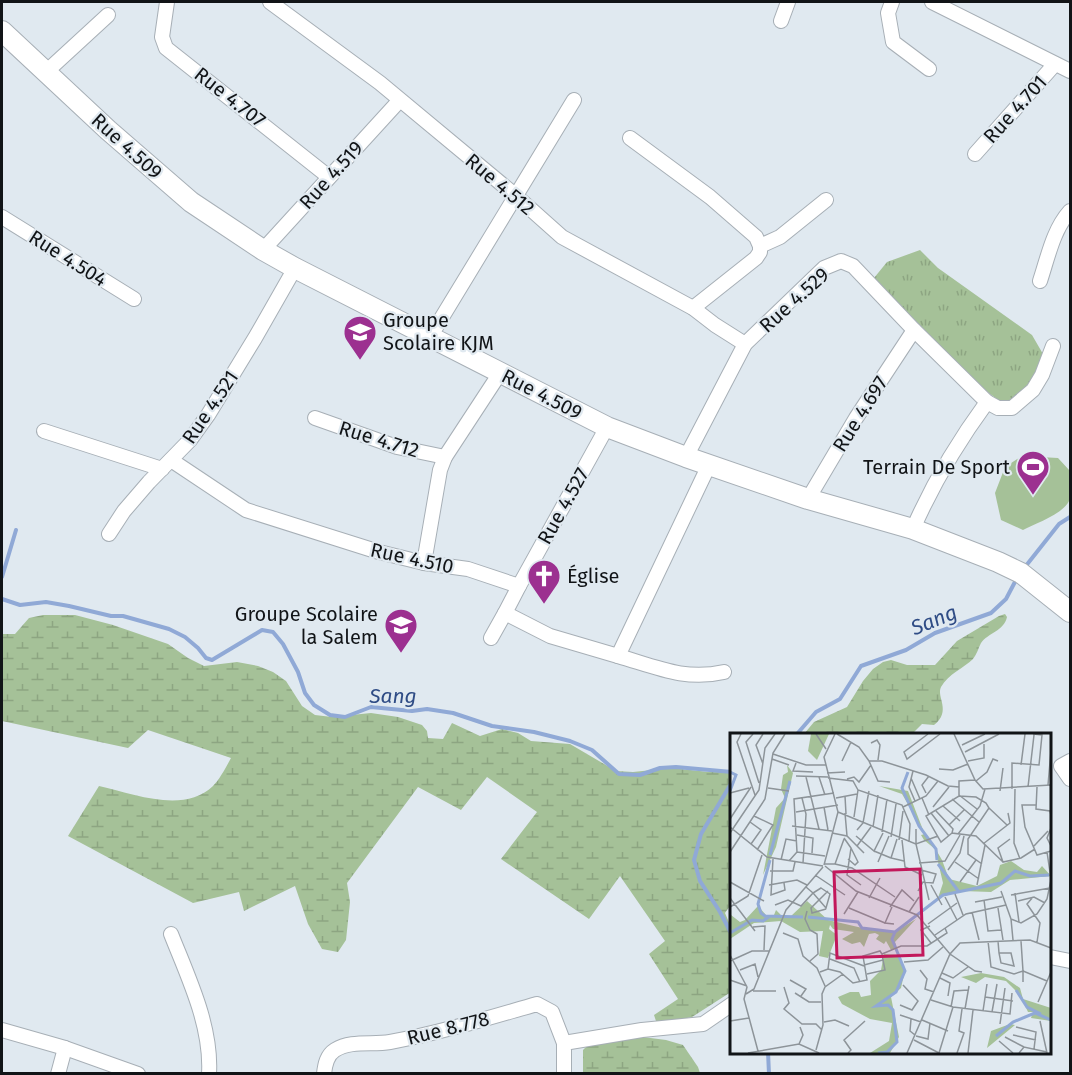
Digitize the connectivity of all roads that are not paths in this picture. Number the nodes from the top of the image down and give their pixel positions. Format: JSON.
{"nodes":[{"id":1,"x":167,"y":2,"type":"edge"},
{"id":2,"x":270,"y":2,"type":"edge"},
{"id":3,"x":788,"y":2,"type":"edge"},
{"id":4,"x":892,"y":2,"type":"edge"},
{"id":5,"x":932,"y":2,"type":"edge"},
{"id":6,"x":108,"y":15,"type":"dead end"},
{"id":7,"x":781,"y":21,"type":"dead end"},
{"id":8,"x":2,"y":31,"type":"edge"},
{"id":9,"x":1055,"y":64,"type":"junction"},
{"id":10,"x":929,"y":69,"type":"dead end"},
{"id":11,"x":1071,"y":71,"type":"edge"},
{"id":12,"x":46,"y":72,"type":"junction"},
{"id":13,"x":574,"y":100,"type":"dead end"},
{"id":14,"x":399,"y":101,"type":"junction"},
{"id":15,"x":630,"y":138,"type":"dead end"},
{"id":16,"x":975,"y":154,"type":"dead end"},
{"id":17,"x":330,"y":177,"type":"junction"},
{"id":18,"x":516,"y":196,"type":"junction"},
{"id":19,"x":826,"y":200,"type":"dead end"},
{"id":20,"x":1071,"y":211,"type":"edge"},
{"id":21,"x":2,"y":217,"type":"edge"},
{"id":22,"x":760,"y":246,"type":"junction"},
{"id":23,"x":263,"y":250,"type":"junction"},
{"id":24,"x":295,"y":268,"type":"junction"},
{"id":25,"x":1040,"y":281,"type":"dead end"},
{"id":26,"x":134,"y":299,"type":"dead end"},
{"id":27,"x":693,"y":308,"type":"junction"},
{"id":28,"x":914,"y":330,"type":"junction"},
{"id":29,"x":430,"y":337,"type":"junction"},
{"id":30,"x":745,"y":344,"type":"junction"},
{"id":31,"x":1053,"y":346,"type":"dead end"},
{"id":32,"x":500,"y":373,"type":"junction"},
{"id":33,"x":987,"y":402,"type":"junction"},
{"id":34,"x":315,"y":418,"type":"dead end"},
{"id":35,"x":607,"y":427,"type":"junction"},
{"id":36,"x":44,"y":430,"type":"dead end"},
{"id":37,"x":445,"y":457,"type":"junction"},
{"id":38,"x":686,"y":457,"type":"junction"},
{"id":39,"x":167,"y":465,"type":"junction"},
{"id":40,"x":709,"y":465,"type":"junction"},
{"id":41,"x":808,"y":499,"type":"junction"},
{"id":42,"x":913,"y":529,"type":"junction"},
{"id":43,"x":109,"y":534,"type":"dead end"},
{"id":44,"x":424,"y":563,"type":"junction"},
{"id":45,"x":519,"y":586,"type":"junction"},
{"id":46,"x":1071,"y":612,"type":"edge"},
{"id":47,"x":505,"y":613,"type":"junction"},
{"id":48,"x":491,"y":638,"type":"dead end"},
{"id":49,"x":618,"y":656,"type":"junction"},
{"id":50,"x":724,"y":672,"type":"dead end"},
{"id":51,"x":1071,"y":761,"type":"edge"},
{"id":52,"x":1071,"y":779,"type":"edge"},
{"id":53,"x":171,"y":934,"type":"dead end"},
{"id":54,"x":1051,"y":957,"type":"edge"},
{"id":55,"x":1071,"y":961,"type":"edge"},
{"id":56,"x":730,"y":1005,"type":"edge"},
{"id":57,"x":2,"y":1030,"type":"edge"},
{"id":58,"x":564,"y":1043,"type":"junction"},
{"id":59,"x":65,"y":1048,"type":"junction"},
{"id":60,"x":58,"y":1074,"type":"edge"},
{"id":61,"x":138,"y":1074,"type":"edge"},
{"id":62,"x":209,"y":1074,"type":"edge"},
{"id":63,"x":324,"y":1074,"type":"edge"},
{"id":64,"x":564,"y":1074,"type":"edge"}],
"edges":[{"from":1,"to":17,"type":"street","name":"Rue 4.707"},
{"from":2,"to":14,"type":"street","name":"Rue 4.512"},
{"from":3,"to":7,"type":"street"},
{"from":4,"to":10,"type":"street"},
{"from":5,"to":9,"type":"street"},
{"from":6,"to":12,"type":"street"},
{"from":8,"to":12,"type":"street","name":"Rue 4.509"},
{"from":9,"to":11,"type":"street"},
{"from":9,"to":16,"type":"street","name":"Rue 4.701"},
{"from":12,"to":23,"type":"street","name":"Rue 4.509"},
{"from":13,"to":18,"type":"street"},
{"from":14,"to":17,"type":"street","name":"Rue 4.519"},
{"from":14,"to":18,"type":"street","name":"Rue 4.512"},
{"from":15,"to":22,"type":"street"},
{"from":17,"to":23,"type":"street","name":"Rue 4.519"},
{"from":18,"to":27,"type":"street","name":"Rue 4.512"},
{"from":18,"to":29,"type":"street"},
{"from":19,"to":22,"type":"street"},
{"from":20,"to":25,"type":"street"},
{"from":21,"to":26,"type":"street","name":"Rue 4.504"},
{"from":22,"to":27,"type":"street"},
{"from":23,"to":24,"type":"street","name":"Rue 4.509"},
{"from":24,"to":29,"type":"street","name":"Rue 4.509"},
{"from":24,"to":39,"type":"street","name":"Rue 4.521"},
{"from":27,"to":30,"type":"street","name":"Rue 4.512"},
{"from":28,"to":30,"type":"street","name":"Rue 4.529"},
{"from":28,"to":33,"type":"street","name":"Rue 4.529"},
{"from":28,"to":41,"type":"street","name":"Rue 4.697"},
{"from":29,"to":32,"type":"street","name":"Rue 4.509"},
{"from":30,"to":38,"type":"street","name":"Rue 4.529"},
{"from":31,"to":33,"type":"street"},
{"from":32,"to":35,"type":"street","name":"Rue 4.509"},
{"from":32,"to":37,"type":"street"},
{"from":33,"to":42,"type":"street"},
{"from":34,"to":37,"type":"street","name":"Rue 4.712"},
{"from":35,"to":38,"type":"street","name":"Rue 4.509"},
{"from":35,"to":45,"type":"street","name":"Rue 4.527"},
{"from":36,"to":39,"type":"street","name":"Rue 4.510"},
{"from":37,"to":44,"type":"street"},
{"from":38,"to":40,"type":"street","name":"Rue 4.509"},
{"from":39,"to":43,"type":"street","name":"Rue 4.521"},
{"from":39,"to":44,"type":"street","name":"Rue 4.510"},
{"from":40,"to":41,"type":"street","name":"Rue 4.509"},
{"from":40,"to":49,"type":"street"},
{"from":41,"to":42,"type":"street","name":"Rue 4.509"},
{"from":42,"to":46,"type":"street","name":"Rue 4.509"},
{"from":44,"to":45,"type":"street","name":"Rue 4.510"},
{"from":45,"to":47,"type":"street"},
{"from":47,"to":48,"type":"street"},
{"from":47,"to":49,"type":"street"},
{"from":49,"to":50,"type":"street"},
{"from":51,"to":52,"type":"street"},
{"from":53,"to":62,"type":"street"},
{"from":54,"to":55,"type":"street"},
{"from":56,"to":58,"type":"street"},
{"from":57,"to":59,"type":"street"},
{"from":58,"to":63,"type":"street","name":"Rue 8.778"},
{"from":58,"to":64,"type":"street","name":"Rue 8.778"},
{"from":59,"to":60,"type":"street"},
{"from":59,"to":61,"type":"street"}]}
